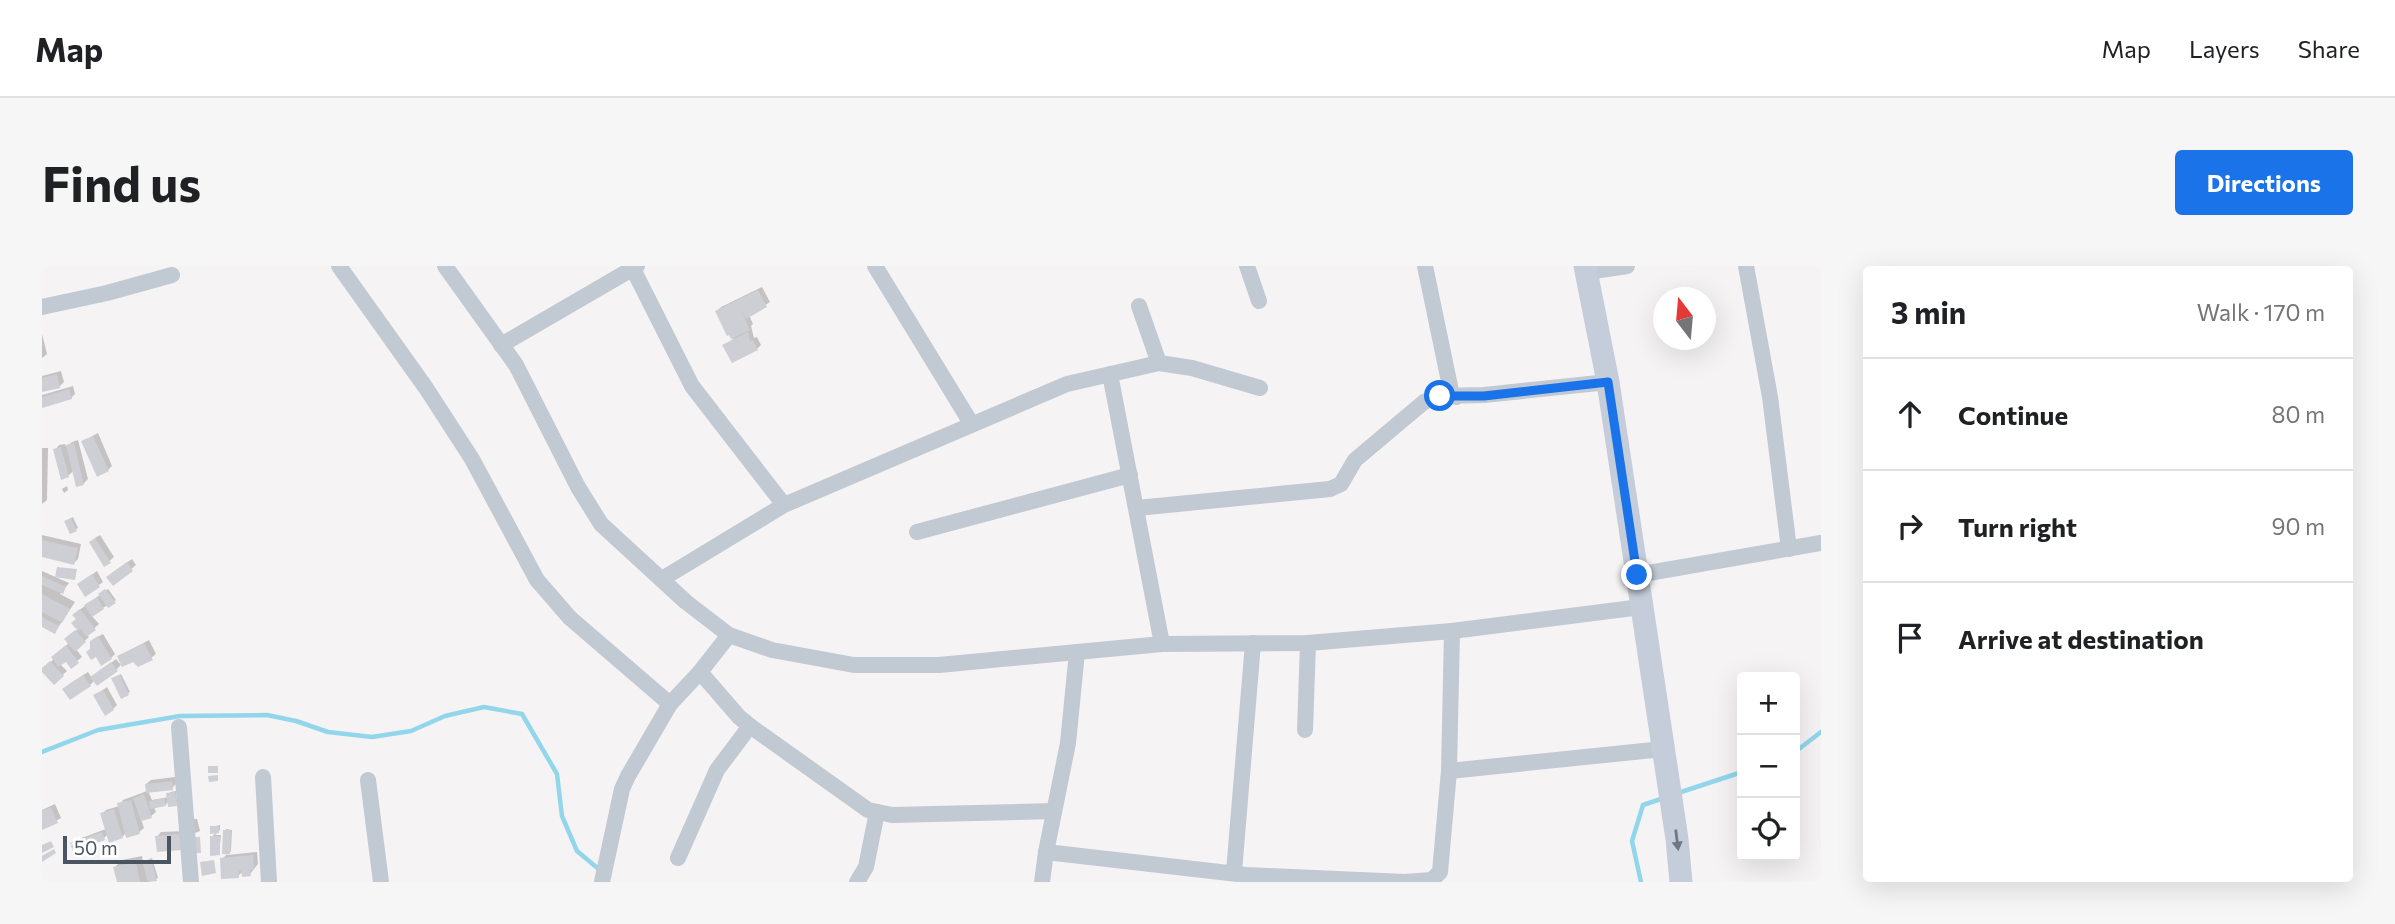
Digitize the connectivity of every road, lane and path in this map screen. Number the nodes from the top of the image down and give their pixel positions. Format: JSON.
{"nodes":[{"id":1,"x":339,"y":266,"type":"edge"},
{"id":2,"x":445,"y":266,"type":"edge"},
{"id":3,"x":875,"y":266,"type":"edge"},
{"id":4,"x":1247,"y":266,"type":"edge"},
{"id":5,"x":1425,"y":266,"type":"edge"},
{"id":6,"x":1627,"y":266,"type":"edge"},
{"id":7,"x":1746,"y":266,"type":"edge"},
{"id":8,"x":635,"y":267,"type":"edge"},
{"id":9,"x":1586,"y":269,"type":"edge"},
{"id":10,"x":172,"y":275,"type":"dead end"},
{"id":11,"x":1259,"y":301,"type":"dead end"},
{"id":12,"x":1139,"y":306,"type":"dead end"},
{"id":13,"x":42,"y":307,"type":"edge"},
{"id":14,"x":501,"y":345,"type":"junction"},
{"id":15,"x":1159,"y":363,"type":"junction"},
{"id":16,"x":1110,"y":374,"type":"junction"},
{"id":17,"x":1608,"y":382,"type":"junction"},
{"id":18,"x":1260,"y":388,"type":"dead end"},
{"id":19,"x":1456,"y":397,"type":"junction"},
{"id":20,"x":971,"y":423,"type":"junction"},
{"id":21,"x":1130,"y":475,"type":"junction"},
{"id":22,"x":784,"y":505,"type":"junction"},
{"id":23,"x":1137,"y":508,"type":"junction"},
{"id":24,"x":916,"y":531,"type":"dead end"},
{"id":25,"x":1821,"y":543,"type":"edge"},
{"id":26,"x":1788,"y":549,"type":"junction"},
{"id":27,"x":1637,"y":575,"type":"junction"},
{"id":28,"x":662,"y":579,"type":"junction"},
{"id":29,"x":1641,"y":607,"type":"junction"},
{"id":30,"x":1452,"y":631,"type":"junction"},
{"id":31,"x":729,"y":635,"type":"junction"},
{"id":32,"x":1253,"y":643,"type":"junction"},
{"id":33,"x":1308,"y":643,"type":"junction"},
{"id":34,"x":1162,"y":644,"type":"junction"},
{"id":35,"x":1077,"y":652,"type":"junction"},
{"id":36,"x":700,"y":672,"type":"junction"},
{"id":37,"x":670,"y":704,"type":"junction"},
{"id":38,"x":750,"y":726,"type":"junction"},
{"id":39,"x":179,"y":727,"type":"dead end"},
{"id":40,"x":1305,"y":730,"type":"dead end"},
{"id":41,"x":1663,"y":749,"type":"junction"},
{"id":42,"x":1450,"y":771,"type":"junction"},
{"id":43,"x":263,"y":777,"type":"dead end"},
{"id":44,"x":368,"y":780,"type":"dead end"},
{"id":45,"x":1054,"y":811,"type":"junction"},
{"id":46,"x":877,"y":813,"type":"junction"},
{"id":47,"x":1046,"y":852,"type":"junction"},
{"id":48,"x":678,"y":858,"type":"dead end"},
{"id":49,"x":1234,"y":872,"type":"junction"},
{"id":50,"x":191,"y":882,"type":"edge"},
{"id":51,"x":269,"y":882,"type":"edge"},
{"id":52,"x":381,"y":882,"type":"edge"},
{"id":53,"x":602,"y":882,"type":"edge"},
{"id":54,"x":856,"y":882,"type":"edge"},
{"id":55,"x":1042,"y":882,"type":"edge"},
{"id":56,"x":1681,"y":882,"type":"edge"}],
"edges":[{"from":1,"to":37,"type":"street"},
{"from":2,"to":14,"type":"street"},
{"from":3,"to":20,"type":"street"},
{"from":4,"to":11,"type":"street"},
{"from":5,"to":19,"type":"street"},
{"from":6,"to":9,"type":"street"},
{"from":7,"to":26,"type":"street"},
{"from":8,"to":14,"type":"street"},
{"from":8,"to":22,"type":"street"},
{"from":9,"to":17,"type":"main road"},
{"from":10,"to":13,"type":"street"},
{"from":12,"to":15,"type":"street"},
{"from":14,"to":28,"type":"street"},
{"from":15,"to":16,"type":"street"},
{"from":15,"to":18,"type":"street"},
{"from":16,"to":20,"type":"street"},
{"from":16,"to":21,"type":"street"},
{"from":17,"to":19,"type":"street"},
{"from":17,"to":27,"type":"main road"},
{"from":19,"to":23,"type":"street"},
{"from":20,"to":22,"type":"street"},
{"from":21,"to":23,"type":"street"},
{"from":21,"to":24,"type":"street"},
{"from":22,"to":28,"type":"street"},
{"from":23,"to":34,"type":"street"},
{"from":25,"to":26,"type":"street"},
{"from":26,"to":27,"type":"street"},
{"from":27,"to":29,"type":"main road"},
{"from":28,"to":31,"type":"street"},
{"from":29,"to":30,"type":"street"},
{"from":29,"to":41,"type":"main road"},
{"from":30,"to":33,"type":"street"},
{"from":30,"to":42,"type":"street"},
{"from":31,"to":35,"type":"street"},
{"from":31,"to":36,"type":"street"},
{"from":32,"to":33,"type":"street"},
{"from":32,"to":34,"type":"street"},
{"from":32,"to":49,"type":"street"},
{"from":33,"to":40,"type":"street"},
{"from":34,"to":35,"type":"street"},
{"from":35,"to":45,"type":"street"},
{"from":36,"to":37,"type":"street"},
{"from":36,"to":38,"type":"street"},
{"from":37,"to":53,"type":"street"},
{"from":38,"to":46,"type":"street"},
{"from":38,"to":48,"type":"street"},
{"from":39,"to":50,"type":"street"},
{"from":41,"to":42,"type":"street"},
{"from":41,"to":56,"type":"main road","one_way":true},
{"from":42,"to":49,"type":"street"},
{"from":43,"to":51,"type":"street"},
{"from":44,"to":52,"type":"street"},
{"from":45,"to":46,"type":"street"},
{"from":45,"to":47,"type":"street"},
{"from":46,"to":54,"type":"street"},
{"from":47,"to":49,"type":"street"},
{"from":47,"to":55,"type":"street"}]}
